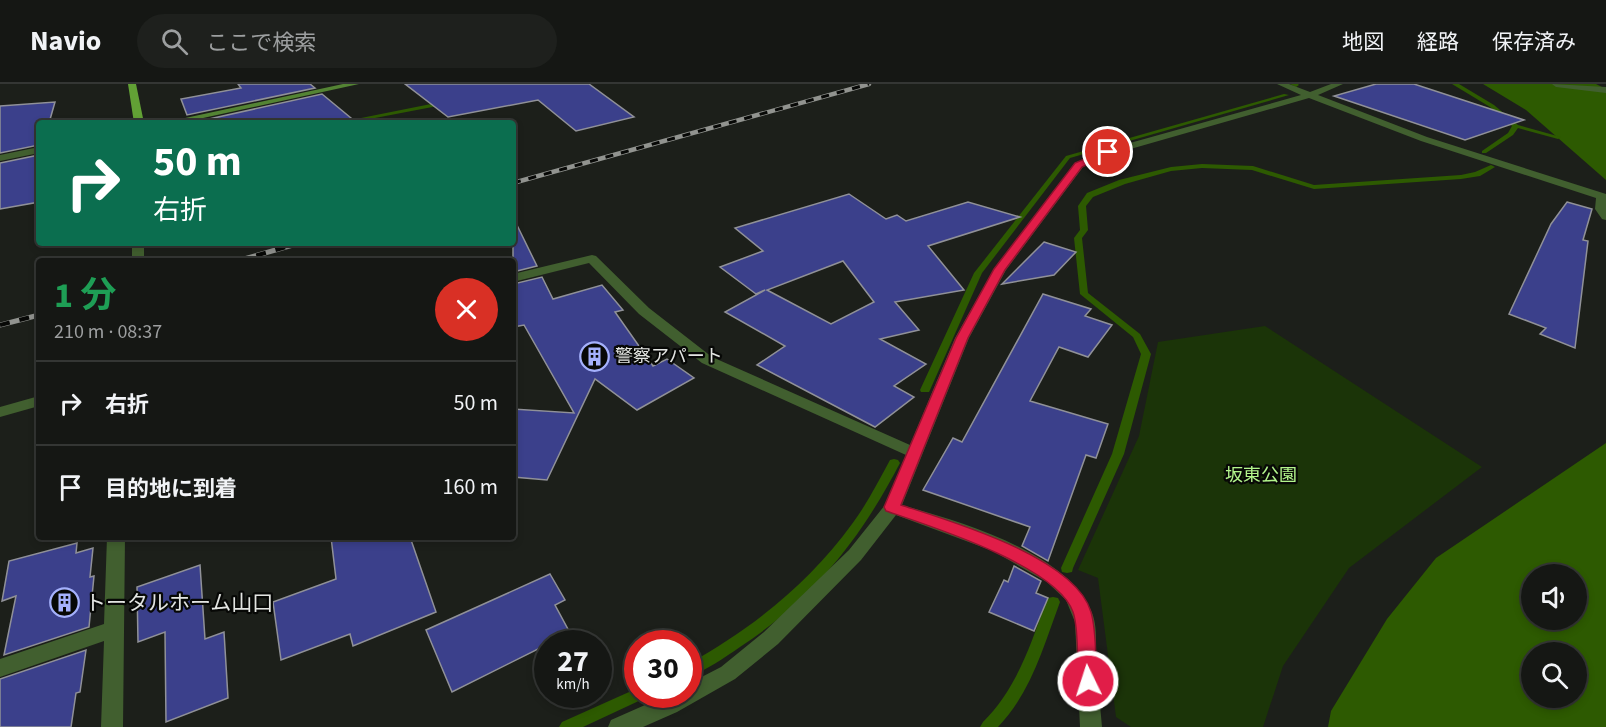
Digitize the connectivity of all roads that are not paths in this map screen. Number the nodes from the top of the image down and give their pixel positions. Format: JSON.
{"nodes":[{"id":1,"x":132,"y":84,"type":"edge"},
{"id":2,"x":355,"y":84,"type":"edge"},
{"id":3,"x":1281,"y":84,"type":"edge"},
{"id":4,"x":1339,"y":84,"type":"edge"},
{"id":5,"x":1556,"y":84,"type":"edge"},
{"id":6,"x":1606,"y":90,"type":"edge"},
{"id":7,"x":1310,"y":95,"type":"junction"},
{"id":8,"x":138,"y":120,"type":"edge"},
{"id":9,"x":181,"y":120,"type":"edge"},
{"id":10,"x":36,"y":151,"type":"edge"},
{"id":11,"x":0,"y":158,"type":"edge"},
{"id":12,"x":1604,"y":197,"type":"edge"},
{"id":13,"x":1606,"y":217,"type":"edge"},
{"id":14,"x":516,"y":277,"type":"edge"},
{"id":15,"x":36,"y":402,"type":"edge"},
{"id":16,"x":0,"y":412,"type":"edge"},
{"id":17,"x":915,"y":453,"type":"junction"},
{"id":18,"x":892,"y":507,"type":"junction"},
{"id":19,"x":116,"y":540,"type":"edge"},
{"id":20,"x":115,"y":629,"type":"junction"},
{"id":21,"x":0,"y":668,"type":"edge"},
{"id":22,"x":112,"y":727,"type":"edge"},
{"id":23,"x":619,"y":727,"type":"edge"},
{"id":24,"x":1091,"y":727,"type":"edge"}],
"edges":[{"from":1,"to":8,"type":"main road"},
{"from":2,"to":9,"type":"main road"},
{"from":3,"to":7,"type":"street"},
{"from":4,"to":7,"type":"street"},
{"from":5,"to":6,"type":"street"},
{"from":7,"to":12,"type":"street"},
{"from":7,"to":17,"type":"street"},
{"from":10,"to":11,"type":"street"},
{"from":12,"to":13,"type":"street"},
{"from":14,"to":17,"type":"street"},
{"from":15,"to":16,"type":"street"},
{"from":17,"to":18,"type":"street"},
{"from":18,"to":23,"type":"street"},
{"from":18,"to":24,"type":"street"},
{"from":19,"to":20,"type":"street"},
{"from":20,"to":21,"type":"street"},
{"from":20,"to":22,"type":"street"}]}
